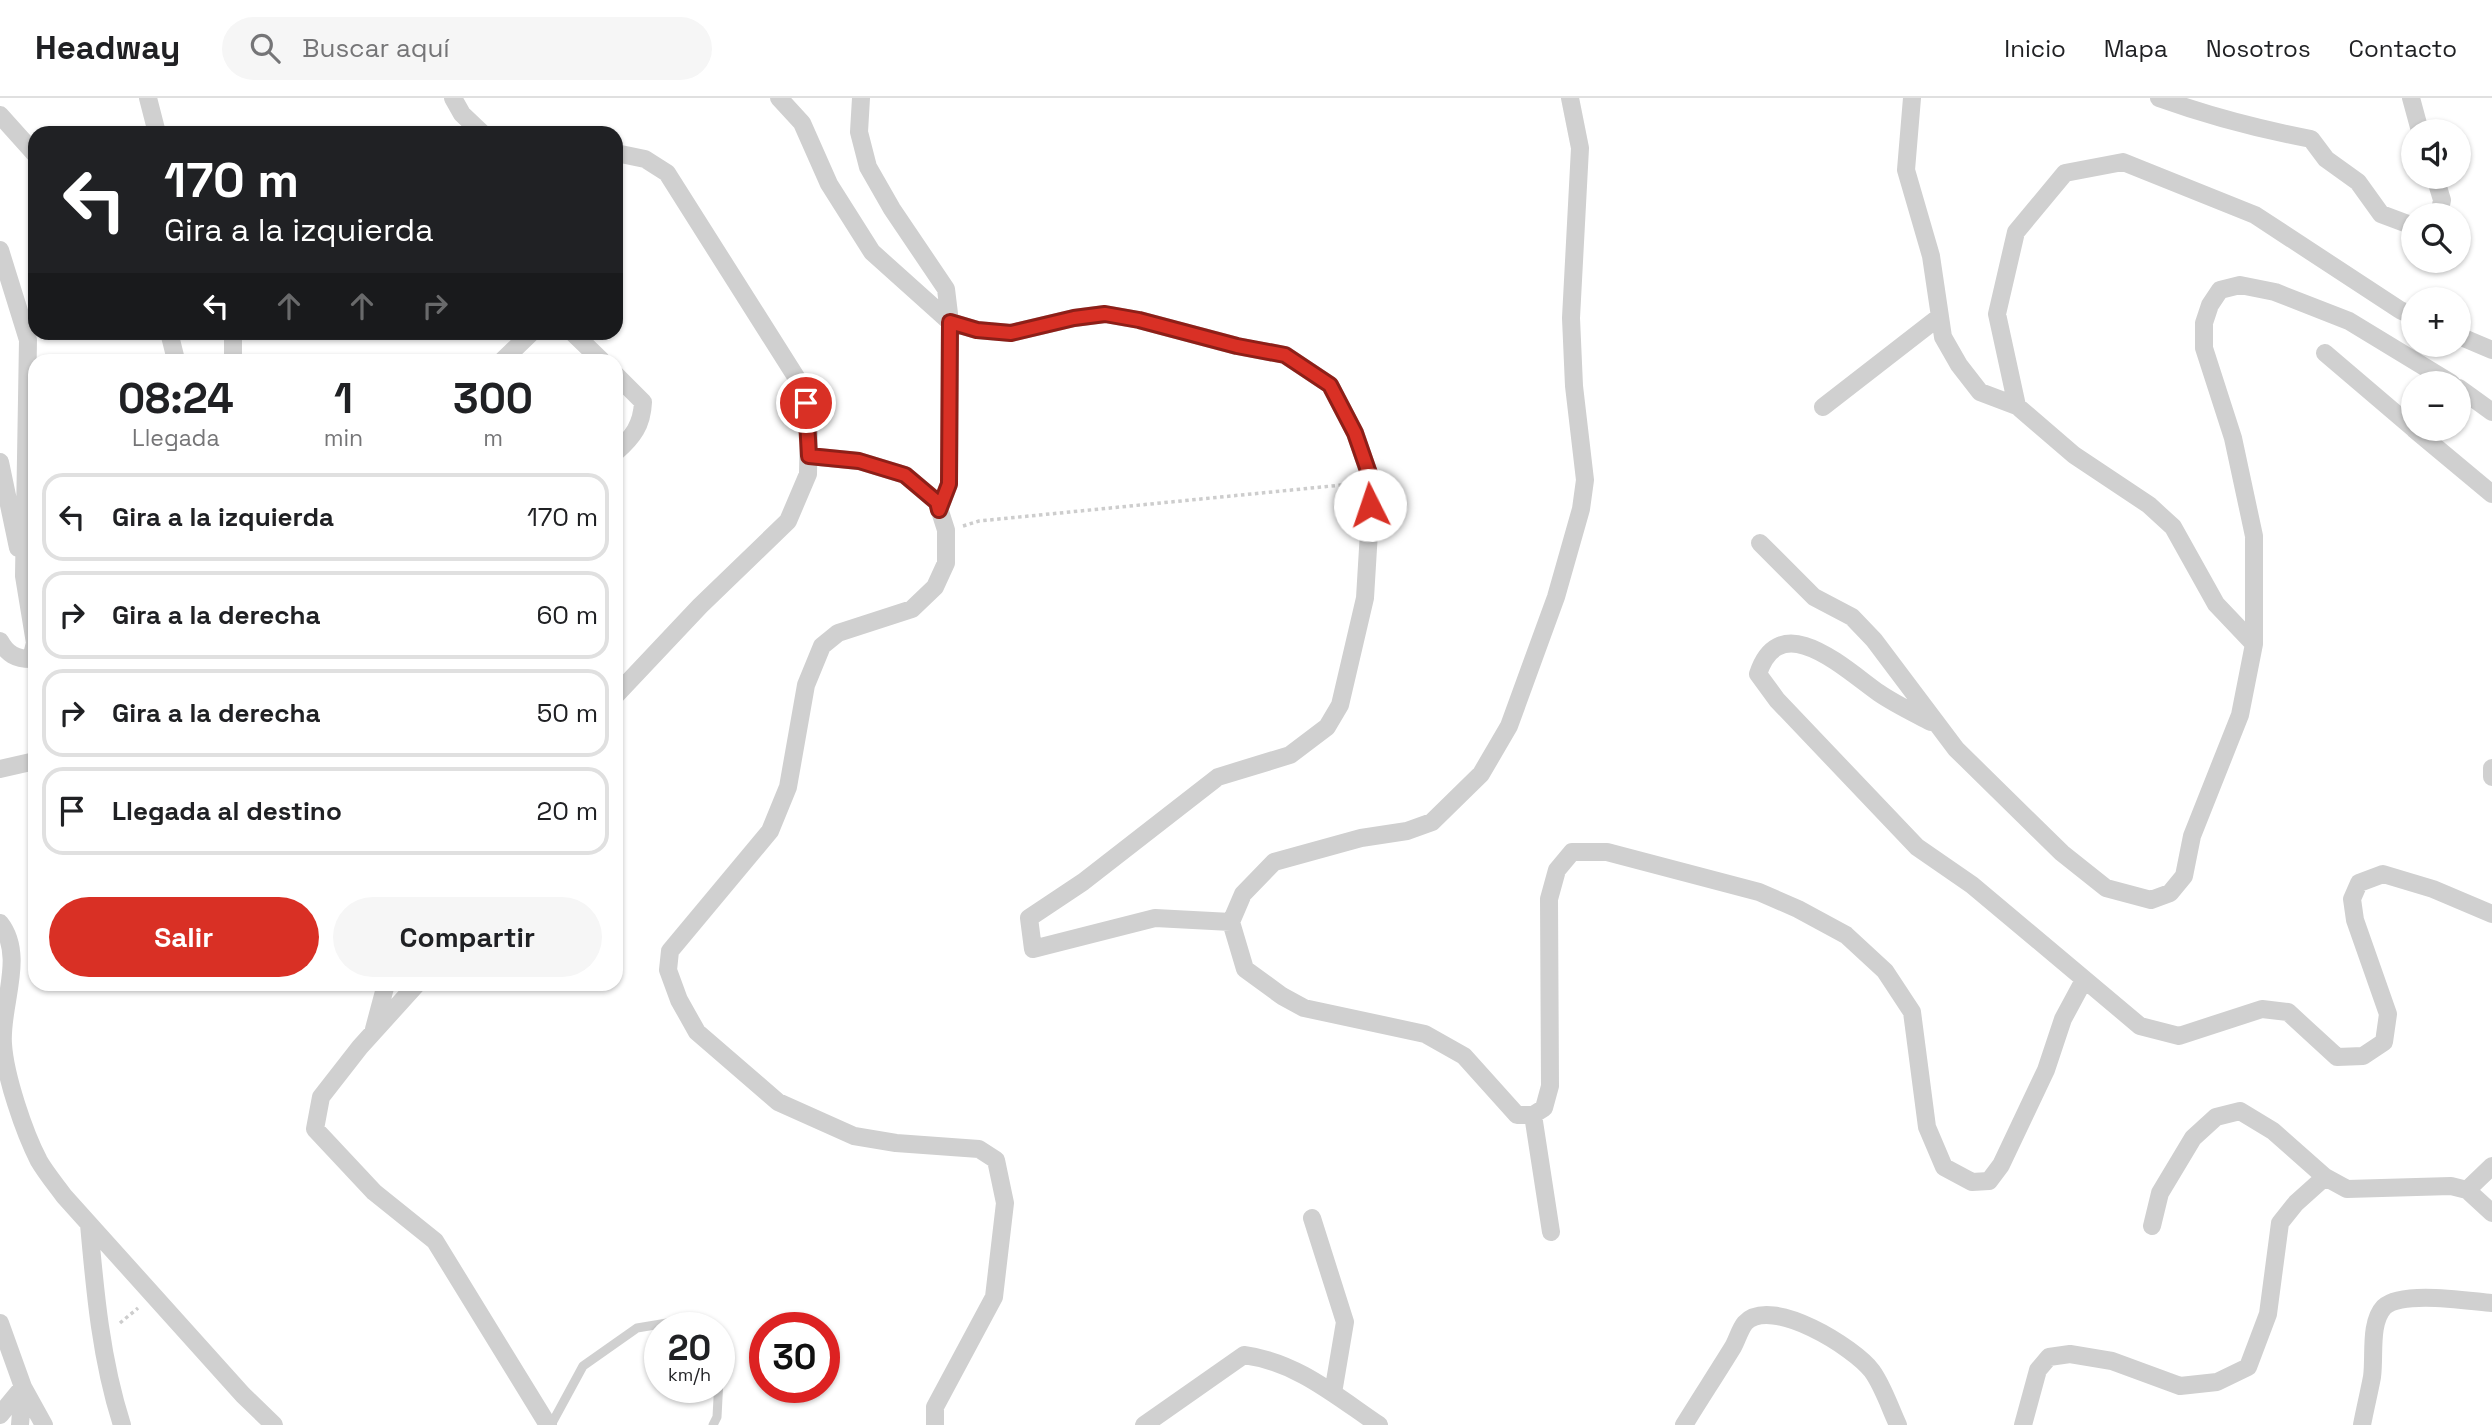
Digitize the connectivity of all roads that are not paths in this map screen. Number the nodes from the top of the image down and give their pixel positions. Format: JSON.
{"nodes":[{"id":1,"x":148,"y":98,"type":"edge"},
{"id":2,"x":453,"y":98,"type":"edge"},
{"id":3,"x":779,"y":98,"type":"edge"},
{"id":4,"x":861,"y":98,"type":"edge"},
{"id":5,"x":1570,"y":98,"type":"edge"},
{"id":6,"x":1912,"y":98,"type":"edge"},
{"id":7,"x":2159,"y":98,"type":"edge"},
{"id":8,"x":2411,"y":98,"type":"edge"},
{"id":9,"x":0,"y":115,"type":"edge"},
{"id":10,"x":2417,"y":119,"type":"edge"},
{"id":11,"x":155,"y":126,"type":"edge"},
{"id":12,"x":475,"y":126,"type":"edge"},
{"id":13,"x":28,"y":146,"type":"edge"},
{"id":14,"x":623,"y":154,"type":"edge"},
{"id":15,"x":2401,"y":222,"type":"edge"},
{"id":16,"x":0,"y":250,"type":"edge"},
{"id":17,"x":2401,"y":310,"type":"edge"},
{"id":18,"x":1939,"y":317,"type":"junction"},
{"id":19,"x":950,"y":322,"type":"junction"},
{"id":20,"x":524,"y":340,"type":"edge"},
{"id":21,"x":580,"y":340,"type":"edge"},
{"id":22,"x":2471,"y":341,"type":"edge"},
{"id":23,"x":2492,"y":350,"type":"edge"},
{"id":24,"x":2325,"y":353,"type":"dead end"},
{"id":25,"x":509,"y":354,"type":"edge"},
{"id":26,"x":595,"y":354,"type":"edge"},
{"id":27,"x":2431,"y":371,"type":"edge"},
{"id":28,"x":623,"y":382,"type":"edge"},
{"id":29,"x":2471,"y":397,"type":"edge"},
{"id":30,"x":2017,"y":406,"type":"junction"},
{"id":31,"x":1823,"y":407,"type":"dead end"},
{"id":32,"x":2492,"y":412,"type":"edge"},
{"id":33,"x":2401,"y":417,"type":"edge"},
{"id":34,"x":2429,"y":441,"type":"edge"},
{"id":35,"x":623,"y":446,"type":"edge"},
{"id":36,"x":809,"y":456,"type":"junction"},
{"id":37,"x":0,"y":462,"type":"edge"},
{"id":38,"x":2492,"y":494,"type":"edge"},
{"id":39,"x":939,"y":510,"type":"junction"},
{"id":40,"x":1760,"y":543,"type":"dead end"},
{"id":41,"x":24,"y":576,"type":"junction"},
{"id":42,"x":28,"y":600,"type":"edge"},
{"id":43,"x":0,"y":641,"type":"edge"},
{"id":44,"x":2254,"y":644,"type":"junction"},
{"id":45,"x":28,"y":659,"type":"edge"},
{"id":46,"x":623,"y":688,"type":"edge"},
{"id":47,"x":1938,"y":726,"type":"junction"},
{"id":48,"x":28,"y":763,"type":"edge"},
{"id":49,"x":2492,"y":768,"type":"edge"},
{"id":50,"x":0,"y":769,"type":"edge"},
{"id":51,"x":2492,"y":777,"type":"edge"},
{"id":52,"x":2492,"y":914,"type":"edge"},
{"id":53,"x":1231,"y":922,"type":"junction"},
{"id":54,"x":0,"y":923,"type":"edge"},
{"id":55,"x":2084,"y":980,"type":"junction"},
{"id":56,"x":384,"y":991,"type":"edge"},
{"id":57,"x":410,"y":991,"type":"edge"},
{"id":58,"x":373,"y":1032,"type":"junction"},
{"id":59,"x":1533,"y":1115,"type":"junction"},
{"id":60,"x":2492,"y":1166,"type":"edge"},
{"id":61,"x":2325,"y":1177,"type":"junction"},
{"id":62,"x":2466,"y":1190,"type":"junction"},
{"id":63,"x":2492,"y":1213,"type":"edge"},
{"id":64,"x":1312,"y":1219,"type":"dead end"},
{"id":65,"x":89,"y":1224,"type":"junction"},
{"id":66,"x":2152,"y":1226,"type":"dead end"},
{"id":67,"x":1551,"y":1232,"type":"dead end"},
{"id":68,"x":2492,"y":1303,"type":"edge"},
{"id":69,"x":0,"y":1323,"type":"edge"},
{"id":70,"x":644,"y":1327,"type":"edge"},
{"id":71,"x":23,"y":1387,"type":"junction"},
{"id":72,"x":1333,"y":1393,"type":"junction"},
{"id":73,"x":718,"y":1403,"type":"edge"},
{"id":74,"x":0,"y":1415,"type":"edge"},
{"id":75,"x":20,"y":1425,"type":"edge"},
{"id":76,"x":44,"y":1425,"type":"edge"},
{"id":77,"x":122,"y":1425,"type":"edge"},
{"id":78,"x":274,"y":1425,"type":"edge"},
{"id":79,"x":550,"y":1425,"type":"edge"},
{"id":80,"x":713,"y":1425,"type":"edge"},
{"id":81,"x":935,"y":1425,"type":"edge"},
{"id":82,"x":1144,"y":1425,"type":"edge"},
{"id":83,"x":1379,"y":1425,"type":"edge"},
{"id":84,"x":1684,"y":1425,"type":"edge"},
{"id":85,"x":1898,"y":1425,"type":"edge"},
{"id":86,"x":2023,"y":1425,"type":"edge"},
{"id":87,"x":2362,"y":1425,"type":"edge"}],
"edges":[{"from":1,"to":11,"type":"street"},
{"from":2,"to":12,"type":"street"},
{"from":3,"to":19,"type":"street"},
{"from":4,"to":19,"type":"street"},
{"from":5,"to":53,"type":"street"},
{"from":6,"to":18,"type":"street"},
{"from":7,"to":15,"type":"street"},
{"from":8,"to":10,"type":"street"},
{"from":9,"to":13,"type":"street"},
{"from":14,"to":36,"type":"street"},
{"from":16,"to":41,"type":"street"},
{"from":17,"to":30,"type":"street"},
{"from":18,"to":30,"type":"street"},
{"from":18,"to":31,"type":"street"},
{"from":19,"to":39,"type":"street"},
{"from":19,"to":53,"type":"street"},
{"from":20,"to":25,"type":"street"},
{"from":21,"to":26,"type":"street"},
{"from":22,"to":23,"type":"street"},
{"from":24,"to":33,"type":"street"},
{"from":27,"to":44,"type":"street"},
{"from":28,"to":35,"type":"street"},
{"from":29,"to":32,"type":"street"},
{"from":30,"to":44,"type":"street"},
{"from":34,"to":38,"type":"street"},
{"from":36,"to":39,"type":"street"},
{"from":36,"to":46,"type":"street"},
{"from":37,"to":41,"type":"street"},
{"from":39,"to":81,"type":"street"},
{"from":40,"to":47,"type":"street"},
{"from":41,"to":42,"type":"street"},
{"from":43,"to":45,"type":"street"},
{"from":44,"to":47,"type":"street"},
{"from":47,"to":55,"type":"street"},
{"from":48,"to":50,"type":"street"},
{"from":49,"to":51,"type":"street"},
{"from":52,"to":55,"type":"street"},
{"from":53,"to":59,"type":"street"},
{"from":54,"to":65,"type":"street"},
{"from":55,"to":59,"type":"street"},
{"from":56,"to":58,"type":"street"},
{"from":57,"to":58,"type":"street"},
{"from":58,"to":79,"type":"street"},
{"from":59,"to":67,"type":"street"},
{"from":60,"to":62,"type":"street"},
{"from":61,"to":62,"type":"street"},
{"from":61,"to":66,"type":"street"},
{"from":61,"to":86,"type":"street"},
{"from":62,"to":63,"type":"street"},
{"from":64,"to":72,"type":"street"},
{"from":65,"to":77,"type":"street"},
{"from":65,"to":78,"type":"street"},
{"from":68,"to":87,"type":"street"},
{"from":69,"to":71,"type":"street"},
{"from":70,"to":79,"type":"lane"},
{"from":71,"to":74,"type":"street"},
{"from":71,"to":75,"type":"street"},
{"from":71,"to":76,"type":"street"},
{"from":72,"to":82,"type":"street"},
{"from":72,"to":83,"type":"street"},
{"from":73,"to":80,"type":"lane"},
{"from":84,"to":85,"type":"street"}]}
